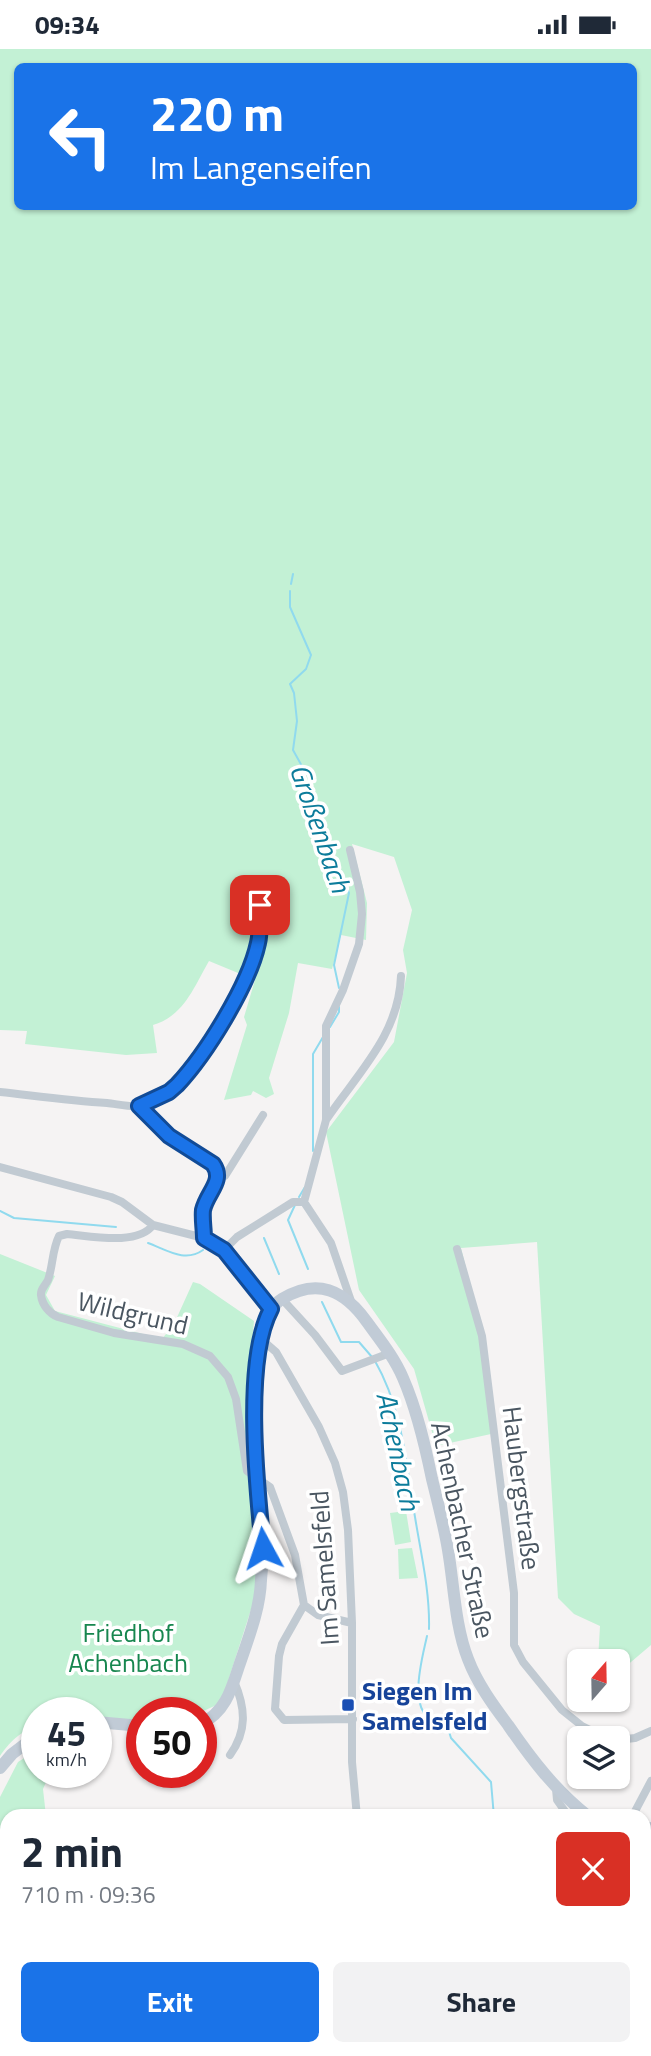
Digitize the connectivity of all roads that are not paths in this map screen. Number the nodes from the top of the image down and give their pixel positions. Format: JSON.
{"nodes":[{"id":1,"x":350,"y":850,"type":"dead end"},
{"id":2,"x":260,"y":905,"type":"dead end"},
{"id":3,"x":401,"y":976,"type":"dead end"},
{"id":4,"x":0,"y":1092,"type":"edge"},
{"id":5,"x":139,"y":1106,"type":"junction"},
{"id":6,"x":263,"y":1115,"type":"dead end"},
{"id":7,"x":326,"y":1120,"type":"junction"},
{"id":8,"x":0,"y":1167,"type":"edge"},
{"id":9,"x":219,"y":1177,"type":"junction"},
{"id":10,"x":304,"y":1202,"type":"junction"},
{"id":11,"x":153,"y":1225,"type":"junction"},
{"id":12,"x":204,"y":1238,"type":"junction"},
{"id":13,"x":457,"y":1249,"type":"dead end"},
{"id":14,"x":224,"y":1250,"type":"junction"},
{"id":15,"x":282,"y":1299,"type":"junction"},
{"id":16,"x":351,"y":1301,"type":"junction"},
{"id":17,"x":271,"y":1309,"type":"junction"},
{"id":18,"x":261,"y":1339,"type":"junction"},
{"id":19,"x":390,"y":1353,"type":"junction"},
{"id":20,"x":256,"y":1479,"type":"junction"},
{"id":21,"x":304,"y":1605,"type":"junction"},
{"id":22,"x":352,"y":1623,"type":"junction"},
{"id":23,"x":234,"y":1681,"type":"junction"},
{"id":24,"x":217,"y":1714,"type":"edge"},
{"id":25,"x":353,"y":1719,"type":"junction"},
{"id":26,"x":582,"y":1726,"type":"edge"},
{"id":27,"x":651,"y":1731,"type":"edge"},
{"id":28,"x":630,"y":1739,"type":"edge"},
{"id":29,"x":21,"y":1746,"type":"edge"},
{"id":30,"x":230,"y":1755,"type":"dead end"},
{"id":31,"x":0,"y":1768,"type":"edge"},
{"id":32,"x":651,"y":1781,"type":"edge"},
{"id":33,"x":556,"y":1789,"type":"junction"},
{"id":34,"x":356,"y":1809,"type":"edge"},
{"id":35,"x":563,"y":1809,"type":"edge"},
{"id":36,"x":580,"y":1809,"type":"edge"},
{"id":37,"x":636,"y":1809,"type":"edge"}],
"edges":[{"from":1,"to":7,"type":"street"},
{"from":2,"to":5,"type":"street"},
{"from":3,"to":7,"type":"street"},
{"from":4,"to":5,"type":"street"},
{"from":5,"to":9,"type":"street"},
{"from":6,"to":9,"type":"street"},
{"from":7,"to":10,"type":"street"},
{"from":8,"to":11,"type":"street"},
{"from":9,"to":12,"type":"street"},
{"from":10,"to":14,"type":"street"},
{"from":10,"to":16,"type":"street"},
{"from":11,"to":12,"type":"street"},
{"from":11,"to":20,"type":"street","name":"Wildgrund"},
{"from":12,"to":14,"type":"street"},
{"from":13,"to":26,"type":"street","name":"Haubergstraße"},
{"from":14,"to":17,"type":"street"},
{"from":15,"to":16,"type":"main road"},
{"from":15,"to":17,"type":"main road"},
{"from":15,"to":19,"type":"street"},
{"from":16,"to":19,"type":"main road","name":"Achenbacher Straße"},
{"from":17,"to":18,"type":"main road"},
{"from":18,"to":20,"type":"main road"},
{"from":18,"to":22,"type":"street","name":"Im Samelsfeld"},
{"from":19,"to":33,"type":"main road","name":"Achenbacher Straße"},
{"from":20,"to":21,"type":"street"},
{"from":20,"to":23,"type":"main road"},
{"from":21,"to":22,"type":"street"},
{"from":21,"to":25,"type":"street"},
{"from":22,"to":25,"type":"street","name":"Im Samelsfeld"},
{"from":23,"to":24,"type":"main road"},
{"from":23,"to":30,"type":"street"},
{"from":25,"to":34,"type":"street","name":"Im Samelsfeld"},
{"from":27,"to":28,"type":"street"},
{"from":29,"to":31,"type":"main road"},
{"from":32,"to":37,"type":"street"},
{"from":33,"to":35,"type":"street"},
{"from":33,"to":36,"type":"main road","name":"Achenbacher Straße"}]}
